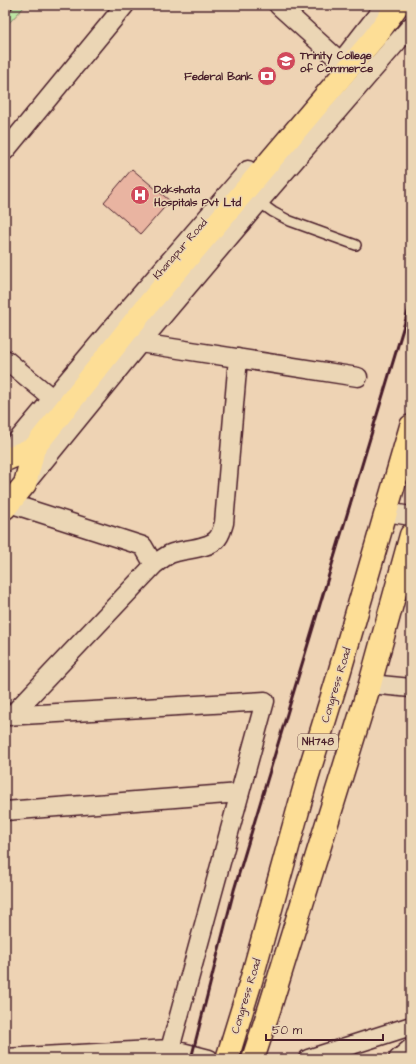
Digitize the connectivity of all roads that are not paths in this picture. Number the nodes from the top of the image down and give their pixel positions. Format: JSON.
{"nodes":[{"id":1,"x":126,"y":5,"type":"edge"},
{"id":2,"x":278,"y":5,"type":"edge"},
{"id":3,"x":385,"y":5,"type":"edge"},
{"id":4,"x":398,"y":5,"type":"edge"},
{"id":5,"x":411,"y":26,"type":"edge"},
{"id":6,"x":341,"y":62,"type":"junction"},
{"id":7,"x":5,"y":150,"type":"edge"},
{"id":8,"x":259,"y":202,"type":"junction"},
{"id":9,"x":356,"y":245,"type":"dead end"},
{"id":10,"x":140,"y":343,"type":"junction"},
{"id":11,"x":5,"y":358,"type":"edge"},
{"id":12,"x":238,"y":358,"type":"junction"},
{"id":13,"x":358,"y":377,"type":"dead end"},
{"id":14,"x":53,"y":399,"type":"junction"},
{"id":15,"x":411,"y":426,"type":"edge"},
{"id":16,"x":34,"y":448,"type":"junction"},
{"id":17,"x":5,"y":455,"type":"edge"},
{"id":18,"x":5,"y":460,"type":"edge"},
{"id":19,"x":25,"y":484,"type":"junction"},
{"id":20,"x":7,"y":506,"type":"edge"},
{"id":21,"x":386,"y":512,"type":"junction"},
{"id":22,"x":411,"y":516,"type":"edge"},
{"id":23,"x":411,"y":535,"type":"edge"},
{"id":24,"x":154,"y":565,"type":"junction"},
{"id":25,"x":370,"y":684,"type":"junction"},
{"id":26,"x":411,"y":688,"type":"edge"},
{"id":27,"x":8,"y":716,"type":"edge"},
{"id":28,"x":240,"y":793,"type":"junction"},
{"id":29,"x":5,"y":811,"type":"edge"},
{"id":30,"x":411,"y":1026,"type":"edge"},
{"id":31,"x":411,"y":1048,"type":"edge"},
{"id":32,"x":170,"y":1049,"type":"junction"},
{"id":33,"x":5,"y":1058,"type":"edge"},
{"id":34,"x":209,"y":1059,"type":"edge"},
{"id":35,"x":226,"y":1059,"type":"edge"},
{"id":36,"x":253,"y":1059,"type":"edge"},
{"id":37,"x":308,"y":1059,"type":"edge"},
{"id":38,"x":398,"y":1059,"type":"edge"}],
"edges":[{"from":1,"to":7,"type":"street"},
{"from":2,"to":6,"type":"street"},
{"from":3,"to":6,"type":"street","name":"Khanapur Road"},
{"from":4,"to":16,"type":"main road"},
{"from":5,"to":8,"type":"street"},
{"from":6,"to":14,"type":"street","name":"Khanapur Road"},
{"from":8,"to":9,"type":"lane"},
{"from":8,"to":10,"type":"street"},
{"from":10,"to":12,"type":"street"},
{"from":10,"to":19,"type":"street"},
{"from":11,"to":14,"type":"street"},
{"from":12,"to":13,"type":"street"},
{"from":12,"to":24,"type":"street"},
{"from":14,"to":17,"type":"street","name":"Khanapur Road"},
{"from":15,"to":21,"type":"main road","name":"Congress Road","number":"NH748"},
{"from":16,"to":18,"type":"main road"},
{"from":16,"to":19,"type":"main road"},
{"from":19,"to":20,"type":"main road"},
{"from":20,"to":24,"type":"street"},
{"from":21,"to":22,"type":"street"},
{"from":21,"to":35,"type":"main road","name":"Congress Road","number":"NH748"},
{"from":23,"to":25,"type":"main road","number":"NH748"},
{"from":24,"to":27,"type":"street"},
{"from":25,"to":26,"type":"street"},
{"from":25,"to":36,"type":"main road","number":"NH748"},
{"from":27,"to":28,"type":"street"},
{"from":28,"to":29,"type":"street"},
{"from":28,"to":32,"type":"street"},
{"from":30,"to":37,"type":"street"},
{"from":31,"to":38,"type":"street"},
{"from":32,"to":33,"type":"street"},
{"from":32,"to":34,"type":"street"}]}
